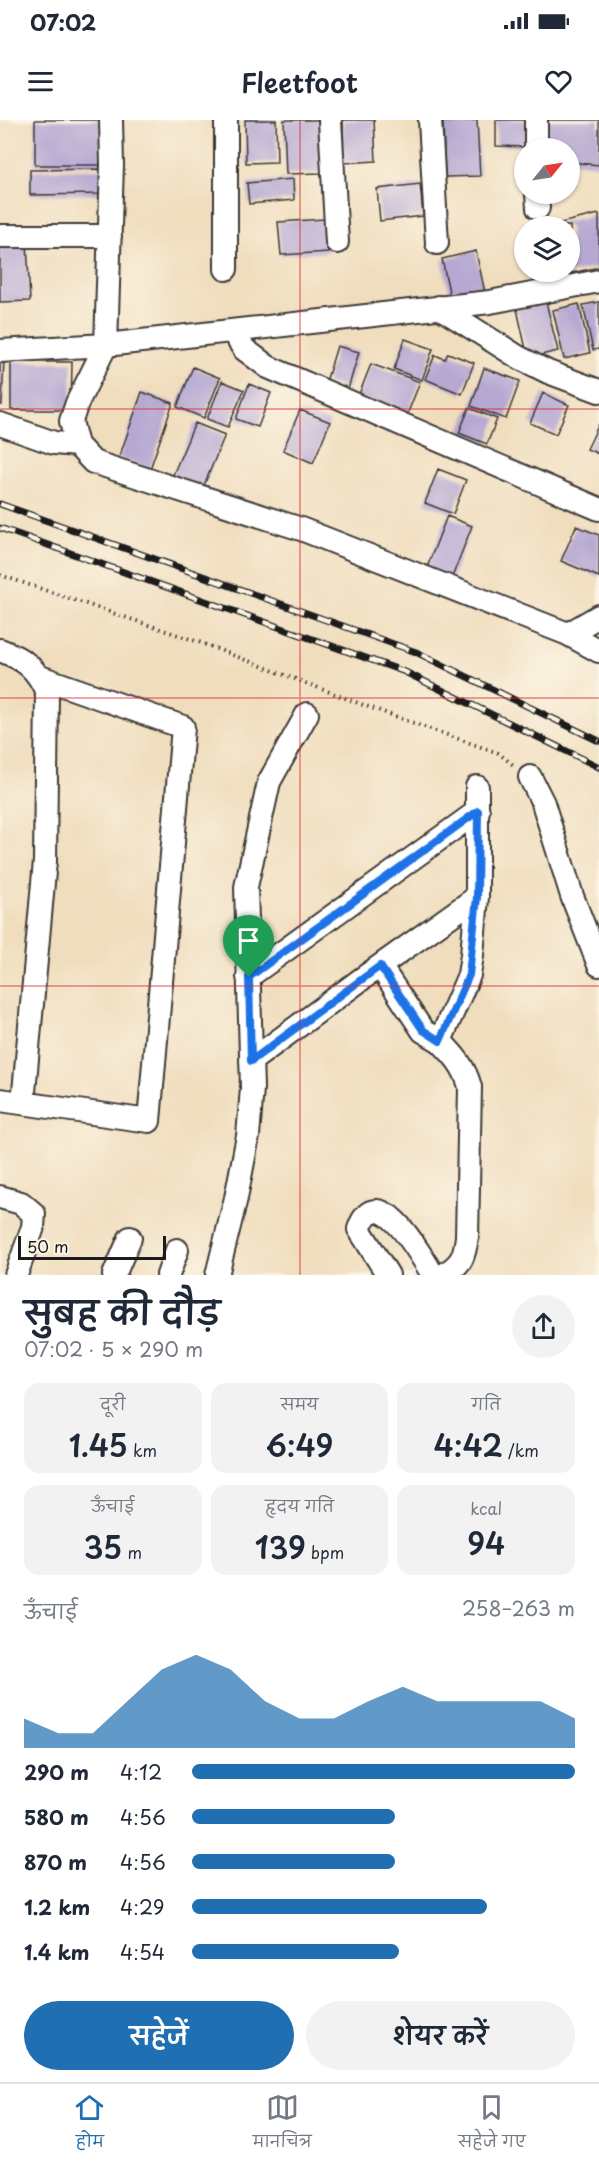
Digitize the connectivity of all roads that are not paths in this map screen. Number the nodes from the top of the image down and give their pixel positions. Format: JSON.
{"nodes":[{"id":1,"x":111,"y":120,"type":"edge"},
{"id":2,"x":226,"y":120,"type":"edge"},
{"id":3,"x":330,"y":120,"type":"edge"},
{"id":4,"x":430,"y":120,"type":"edge"},
{"id":5,"x":536,"y":120,"type":"edge"},
{"id":6,"x":536,"y":138,"type":"edge"},
{"id":7,"x":0,"y":236,"type":"edge"},
{"id":8,"x":110,"y":236,"type":"junction"},
{"id":9,"x":337,"y":242,"type":"dead end"},
{"id":10,"x":437,"y":243,"type":"dead end"},
{"id":11,"x":226,"y":268,"type":"dead end"},
{"id":12,"x":599,"y":281,"type":"edge"},
{"id":13,"x":439,"y":307,"type":"junction"},
{"id":14,"x":232,"y":331,"type":"junction"},
{"id":15,"x":106,"y":345,"type":"junction"},
{"id":16,"x":0,"y":351,"type":"edge"},
{"id":17,"x":599,"y":391,"type":"edge"},
{"id":18,"x":0,"y":424,"type":"edge"},
{"id":19,"x":77,"y":445,"type":"junction"},
{"id":20,"x":599,"y":509,"type":"edge"},
{"id":21,"x":599,"y":616,"type":"edge"},
{"id":22,"x":568,"y":634,"type":"junction"},
{"id":23,"x":0,"y":650,"type":"edge"},
{"id":24,"x":599,"y":651,"type":"edge"},
{"id":25,"x":40,"y":677,"type":"junction"},
{"id":26,"x":307,"y":714,"type":"dead end"},
{"id":27,"x":530,"y":777,"type":"road end"},
{"id":28,"x":477,"y":787,"type":"dead end"},
{"id":29,"x":478,"y":811,"type":"junction"},
{"id":30,"x":477,"y":897,"type":"junction"},
{"id":31,"x":599,"y":965,"type":"edge"},
{"id":32,"x":380,"y":966,"type":"junction"},
{"id":33,"x":249,"y":977,"type":"junction"},
{"id":34,"x":440,"y":1041,"type":"junction"},
{"id":35,"x":251,"y":1061,"type":"junction"},
{"id":36,"x":0,"y":1100,"type":"edge"},
{"id":37,"x":23,"y":1103,"type":"junction"},
{"id":38,"x":0,"y":1197,"type":"edge"},
{"id":39,"x":130,"y":1238,"type":"dead end"},
{"id":40,"x":177,"y":1250,"type":"dead end"},
{"id":41,"x":16,"y":1275,"type":"edge"},
{"id":42,"x":114,"y":1275,"type":"edge"},
{"id":43,"x":168,"y":1275,"type":"edge"},
{"id":44,"x":217,"y":1275,"type":"edge"},
{"id":45,"x":388,"y":1275,"type":"edge"},
{"id":46,"x":433,"y":1275,"type":"edge"},
{"id":47,"x":444,"y":1275,"type":"edge"}],
"edges":[{"from":1,"to":8,"type":"street"},
{"from":2,"to":11,"type":"street"},
{"from":3,"to":9,"type":"street"},
{"from":4,"to":10,"type":"street"},
{"from":5,"to":6,"type":"street"},
{"from":7,"to":8,"type":"street"},
{"from":8,"to":15,"type":"street"},
{"from":12,"to":13,"type":"street"},
{"from":13,"to":14,"type":"street"},
{"from":13,"to":17,"type":"street"},
{"from":14,"to":15,"type":"street"},
{"from":14,"to":20,"type":"street"},
{"from":15,"to":16,"type":"street"},
{"from":15,"to":19,"type":"street"},
{"from":18,"to":19,"type":"street"},
{"from":19,"to":22,"type":"street"},
{"from":21,"to":22,"type":"street"},
{"from":22,"to":24,"type":"street"},
{"from":23,"to":25,"type":"street"},
{"from":25,"to":37,"type":"street"},
{"from":25,"to":37,"type":"street"},
{"from":26,"to":33,"type":"street"},
{"from":27,"to":31,"type":"street"},
{"from":28,"to":29,"type":"street"},
{"from":29,"to":30,"type":"street"},
{"from":29,"to":33,"type":"street"},
{"from":30,"to":32,"type":"street"},
{"from":30,"to":34,"type":"street"},
{"from":32,"to":34,"type":"street"},
{"from":32,"to":35,"type":"street"},
{"from":33,"to":35,"type":"street"},
{"from":34,"to":47,"type":"street"},
{"from":35,"to":44,"type":"street"},
{"from":36,"to":37,"type":"street"},
{"from":38,"to":41,"type":"street"},
{"from":39,"to":42,"type":"street"},
{"from":40,"to":43,"type":"street"},
{"from":45,"to":46,"type":"street"}]}
